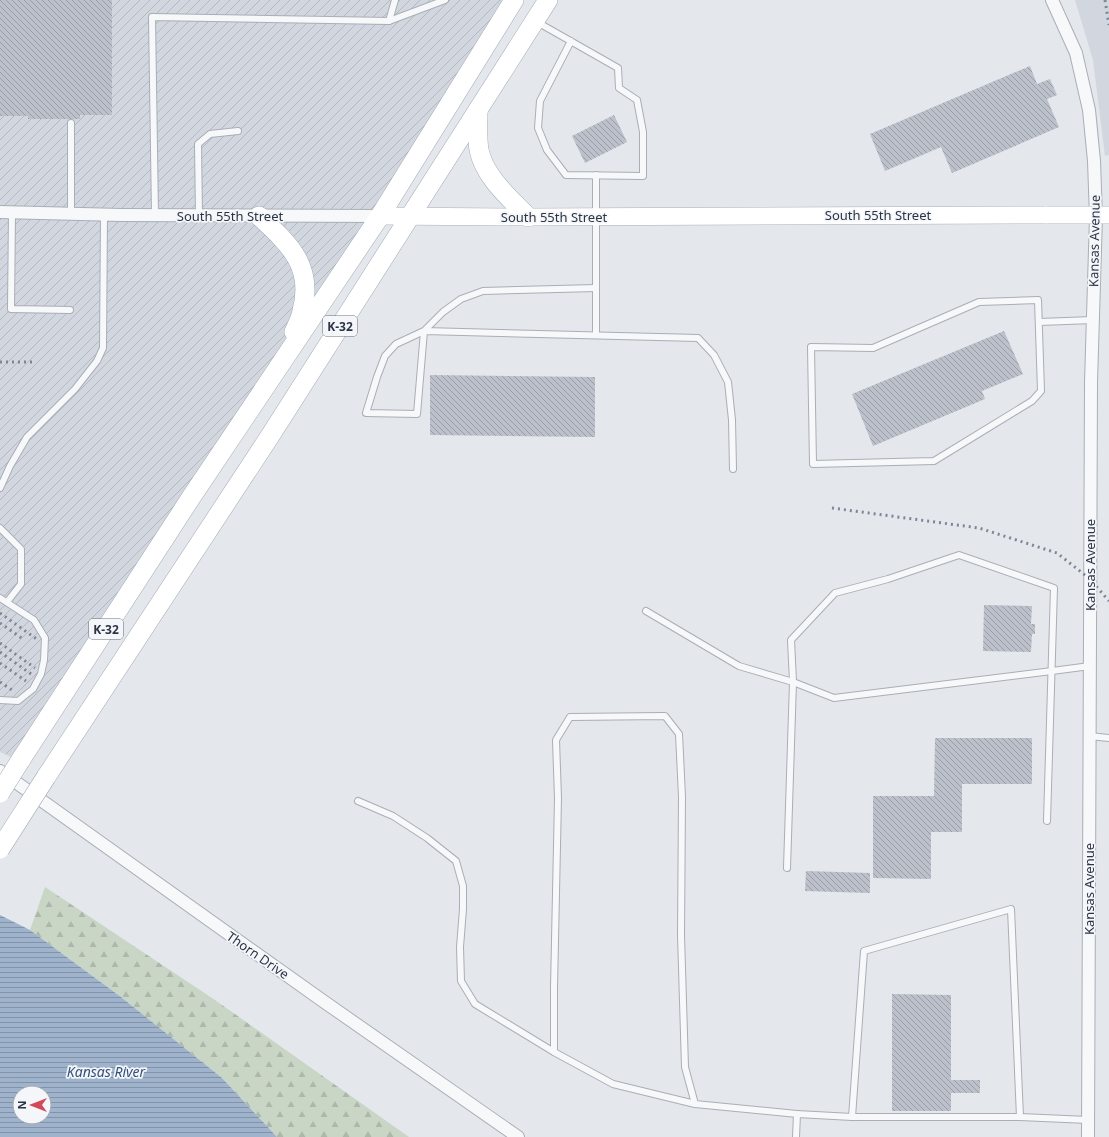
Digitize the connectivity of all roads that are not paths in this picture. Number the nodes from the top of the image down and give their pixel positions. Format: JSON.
{"nodes":[{"id":1,"x":395,"y":0,"type":"edge"},
{"id":2,"x":445,"y":0,"type":"edge"},
{"id":3,"x":548,"y":0,"type":"edge"},
{"id":4,"x":1052,"y":0,"type":"edge"},
{"id":5,"x":511,"y":3,"type":"edge"},
{"id":6,"x":390,"y":21,"type":"junction"},
{"id":7,"x":535,"y":21,"type":"junction"},
{"id":8,"x":571,"y":40,"type":"junction"},
{"id":9,"x":478,"y":110,"type":"junction"},
{"id":10,"x":71,"y":123,"type":"dead end"},
{"id":11,"x":238,"y":131,"type":"dead end"},
{"id":12,"x":596,"y":176,"type":"junction"},
{"id":13,"x":6,"y":213,"type":"edge"},
{"id":14,"x":71,"y":214,"type":"junction"},
{"id":15,"x":104,"y":215,"type":"junction"},
{"id":16,"x":1109,"y":215,"type":"edge"},
{"id":17,"x":155,"y":216,"type":"junction"},
{"id":18,"x":199,"y":216,"type":"junction"},
{"id":19,"x":259,"y":216,"type":"junction"},
{"id":20,"x":380,"y":216,"type":"junction"},
{"id":21,"x":411,"y":216,"type":"junction"},
{"id":22,"x":596,"y":216,"type":"junction"},
{"id":23,"x":528,"y":217,"type":"junction"},
{"id":24,"x":596,"y":288,"type":"junction"},
{"id":25,"x":70,"y":310,"type":"dead end"},
{"id":26,"x":1093,"y":320,"type":"junction"},
{"id":27,"x":1039,"y":322,"type":"junction"},
{"id":28,"x":424,"y":331,"type":"junction"},
{"id":29,"x":596,"y":335,"type":"junction"},
{"id":30,"x":279,"y":367,"type":"junction"},
{"id":31,"x":732,"y":469,"type":"dead end"},
{"id":32,"x":0,"y":488,"type":"edge"},
{"id":33,"x":0,"y":528,"type":"edge"},
{"id":34,"x":0,"y":598,"type":"edge"},
{"id":35,"x":7,"y":602,"type":"junction"},
{"id":36,"x":646,"y":611,"type":"dead end"},
{"id":37,"x":1090,"y":666,"type":"junction"},
{"id":38,"x":1052,"y":671,"type":"junction"},
{"id":39,"x":793,"y":682,"type":"junction"},
{"id":40,"x":0,"y":700,"type":"edge"},
{"id":41,"x":1090,"y":736,"type":"junction"},
{"id":42,"x":1109,"y":738,"type":"edge"},
{"id":43,"x":0,"y":771,"type":"edge"},
{"id":44,"x":0,"y":793,"type":"edge"},
{"id":45,"x":358,"y":801,"type":"dead end"},
{"id":46,"x":1047,"y":821,"type":"dead end"},
{"id":47,"x":0,"y":849,"type":"edge"},
{"id":48,"x":787,"y":868,"type":"dead end"},
{"id":49,"x":554,"y":1052,"type":"junction"},
{"id":50,"x":695,"y":1104,"type":"junction"},
{"id":51,"x":797,"y":1114,"type":"junction"},
{"id":52,"x":852,"y":1117,"type":"junction"},
{"id":53,"x":1020,"y":1117,"type":"junction"},
{"id":54,"x":1088,"y":1120,"type":"junction"},
{"id":55,"x":518,"y":1137,"type":"edge"},
{"id":56,"x":796,"y":1137,"type":"edge"},
{"id":57,"x":1088,"y":1137,"type":"edge"}],
"edges":[{"from":1,"to":6,"type":"lane"},
{"from":2,"to":6,"type":"lane"},
{"from":3,"to":7,"type":"main road","number":"K-32"},
{"from":4,"to":26,"type":"street","name":"Kansas Avenue"},
{"from":5,"to":20,"type":"main road","number":"K-32"},
{"from":6,"to":17,"type":"lane"},
{"from":7,"to":8,"type":"lane"},
{"from":7,"to":9,"type":"main road","number":"K-32"},
{"from":8,"to":12,"type":"lane"},
{"from":8,"to":12,"type":"lane"},
{"from":9,"to":21,"type":"main road","number":"K-32"},
{"from":9,"to":23,"type":"main road"},
{"from":10,"to":14,"type":"lane"},
{"from":11,"to":18,"type":"lane"},
{"from":12,"to":22,"type":"lane"},
{"from":13,"to":14,"type":"street","name":"South 55th Street"},
{"from":13,"to":25,"type":"lane"},
{"from":14,"to":15,"type":"street","name":"South 55th Street"},
{"from":15,"to":17,"type":"street","name":"South 55th Street"},
{"from":15,"to":32,"type":"lane"},
{"from":16,"to":22,"type":"main road","name":"South 55th Street","bridge":true},
{"from":17,"to":18,"type":"street","name":"South 55th Street"},
{"from":18,"to":19,"type":"street","name":"South 55th Street"},
{"from":19,"to":20,"type":"street","name":"South 55th Street"},
{"from":19,"to":30,"type":"main road"},
{"from":20,"to":21,"type":"main road","name":"South 55th Street"},
{"from":20,"to":30,"type":"main road","number":"K-32"},
{"from":21,"to":23,"type":"main road","name":"South 55th Street"},
{"from":21,"to":47,"type":"main road","number":"K-32","bridge":true},
{"from":22,"to":23,"type":"main road","name":"South 55th Street"},
{"from":22,"to":24,"type":"lane"},
{"from":24,"to":28,"type":"lane"},
{"from":24,"to":29,"type":"lane"},
{"from":26,"to":27,"type":"lane"},
{"from":26,"to":37,"type":"street","name":"Kansas Avenue"},
{"from":27,"to":27,"type":"lane"},
{"from":28,"to":28,"type":"lane"},
{"from":28,"to":29,"type":"lane"},
{"from":29,"to":31,"type":"lane"},
{"from":30,"to":44,"type":"main road","number":"K-32","bridge":true},
{"from":33,"to":35,"type":"lane"},
{"from":34,"to":35,"type":"lane"},
{"from":35,"to":40,"type":"lane"},
{"from":36,"to":39,"type":"lane"},
{"from":37,"to":38,"type":"lane"},
{"from":37,"to":41,"type":"street","name":"Kansas Avenue"},
{"from":38,"to":39,"type":"lane"},
{"from":38,"to":39,"type":"lane"},
{"from":38,"to":46,"type":"lane"},
{"from":39,"to":48,"type":"lane"},
{"from":41,"to":42,"type":"lane"},
{"from":41,"to":54,"type":"street","name":"Kansas Avenue"},
{"from":43,"to":55,"type":"street","name":"Thorn Drive"},
{"from":45,"to":49,"type":"lane"},
{"from":49,"to":50,"type":"lane"},
{"from":49,"to":50,"type":"lane"},
{"from":50,"to":51,"type":"lane"},
{"from":51,"to":52,"type":"lane"},
{"from":51,"to":56,"type":"lane"},
{"from":52,"to":53,"type":"lane"},
{"from":52,"to":53,"type":"lane"},
{"from":53,"to":54,"type":"lane"},
{"from":54,"to":57,"type":"street","name":"Kansas Avenue"}]}
